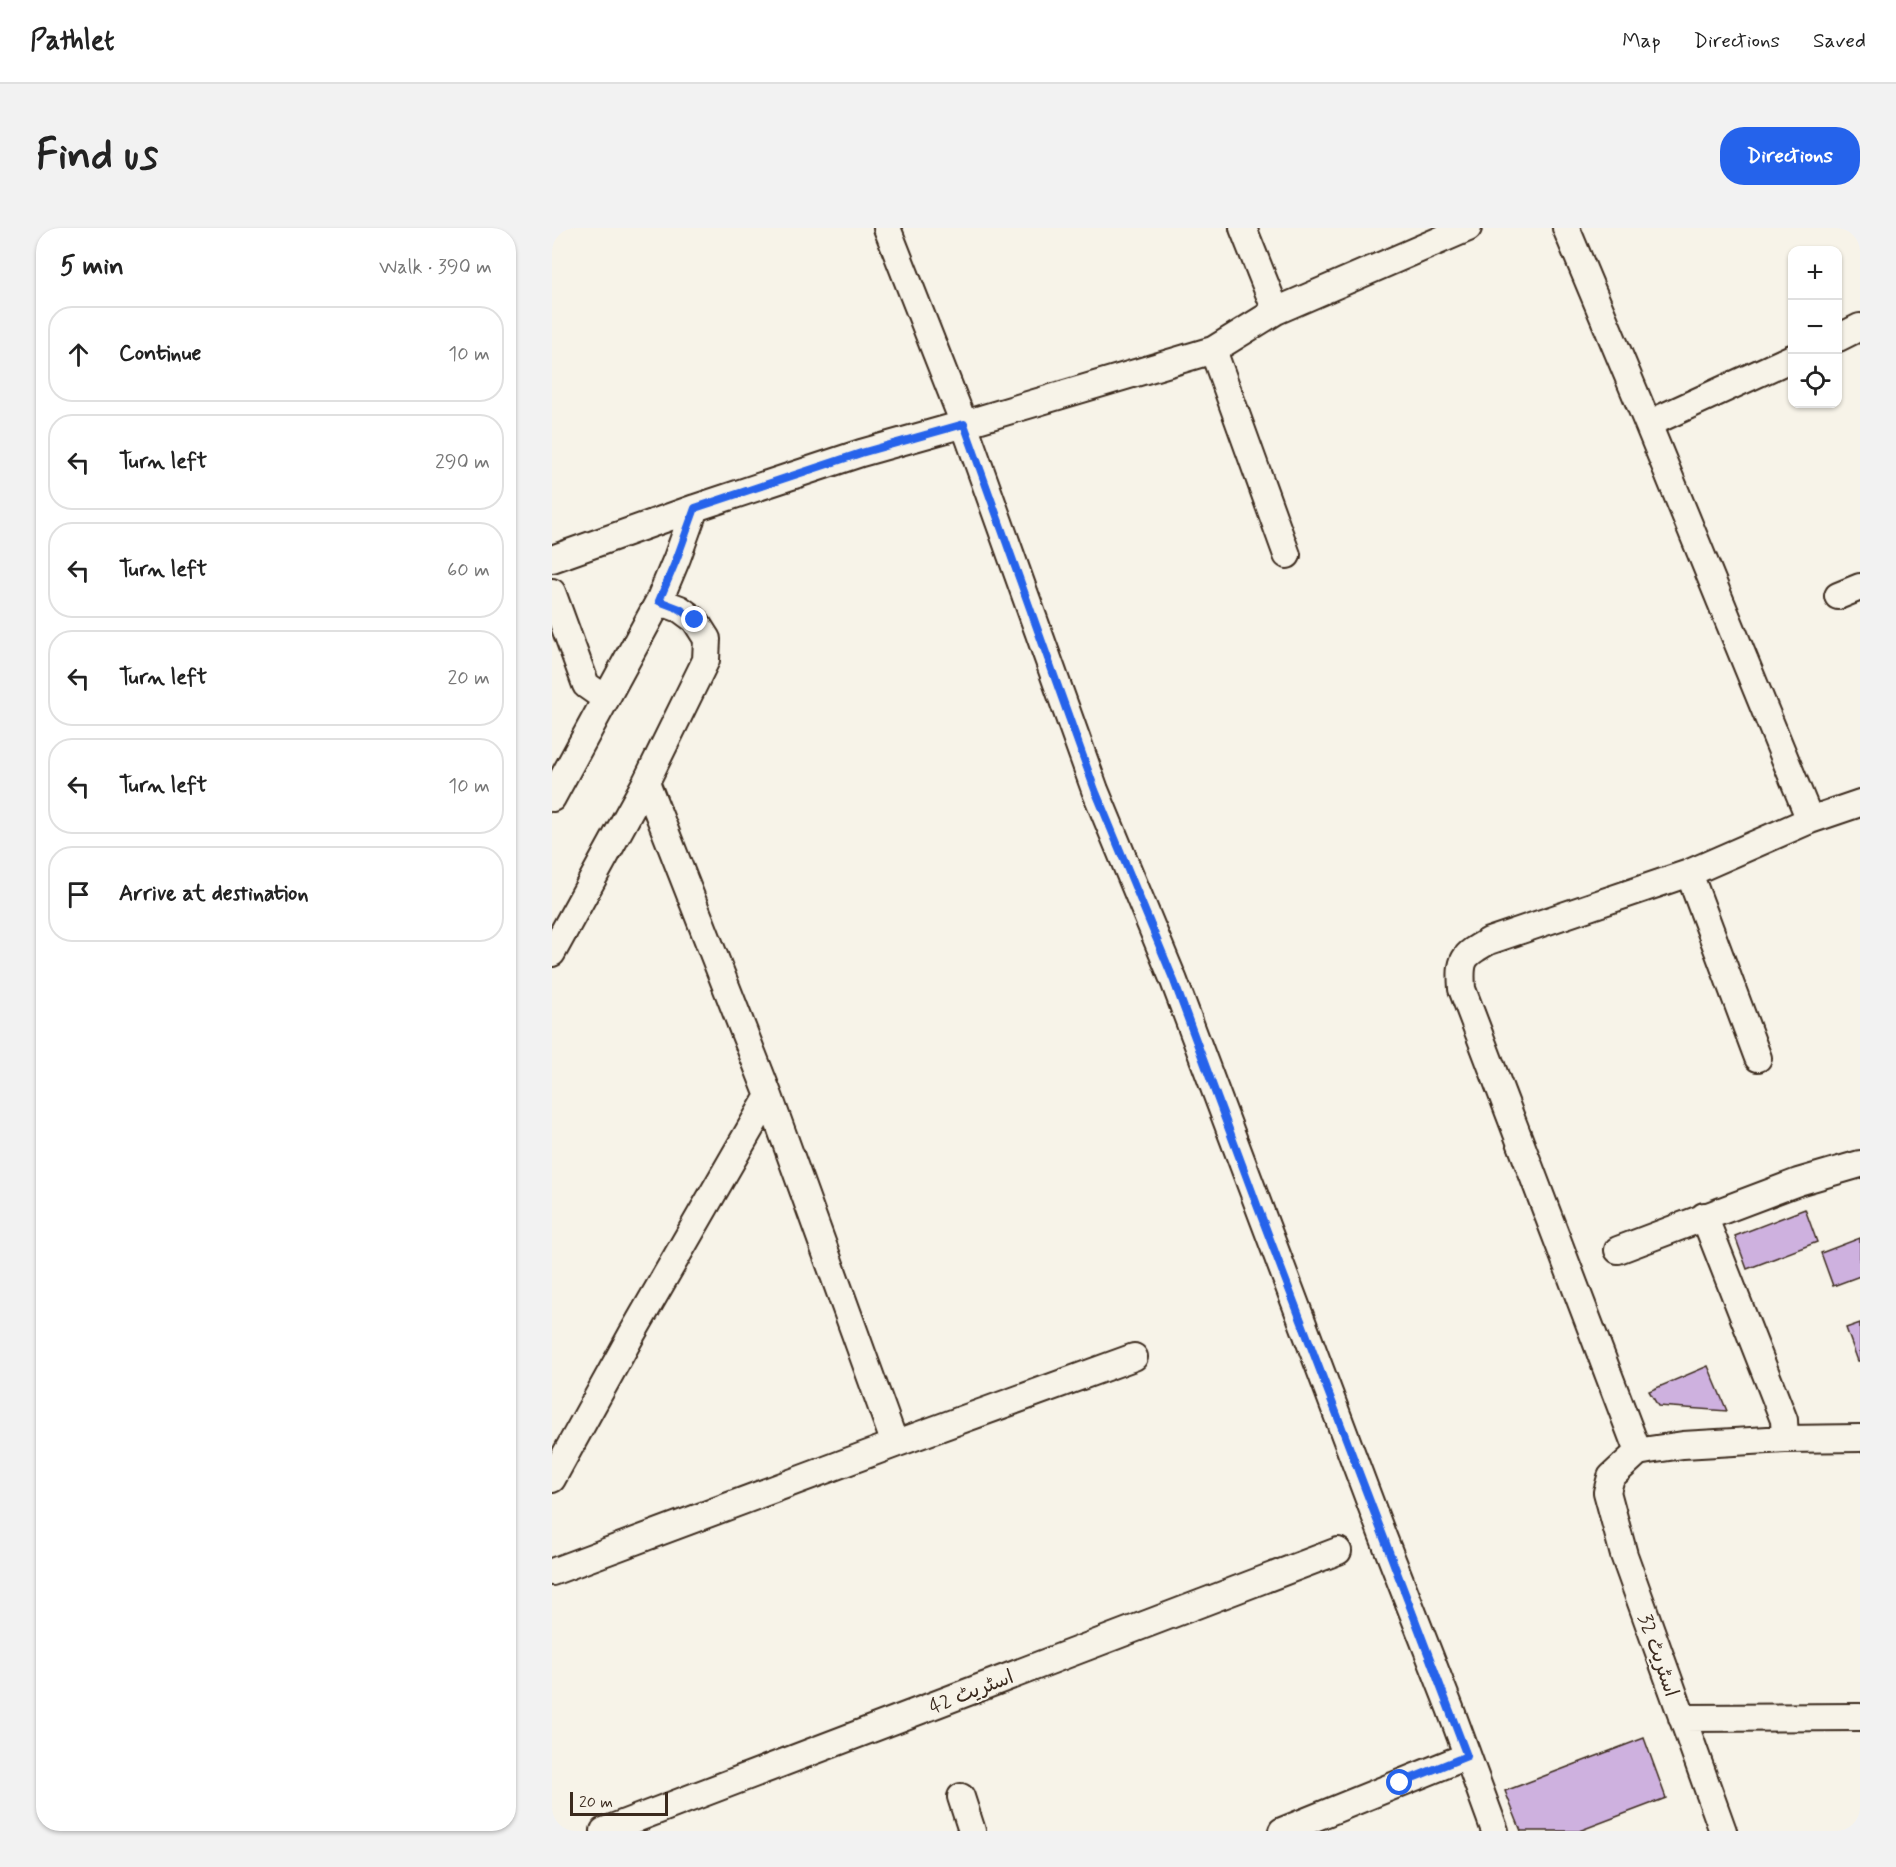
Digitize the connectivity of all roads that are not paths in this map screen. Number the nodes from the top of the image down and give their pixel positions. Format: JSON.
{"nodes":[{"id":1,"x":887,"y":228,"type":"edge"},
{"id":2,"x":1243,"y":228,"type":"edge"},
{"id":3,"x":1468,"y":228,"type":"edge"},
{"id":4,"x":1566,"y":228,"type":"edge"},
{"id":5,"x":1276,"y":311,"type":"junction"},
{"id":6,"x":1860,"y":327,"type":"edge"},
{"id":7,"x":1842,"y":336,"type":"edge"},
{"id":8,"x":1213,"y":350,"type":"junction"},
{"id":9,"x":1788,"y":360,"type":"edge"},
{"id":10,"x":964,"y":424,"type":"junction"},
{"id":11,"x":1648,"y":424,"type":"junction"},
{"id":12,"x":695,"y":508,"type":"junction"},
{"id":13,"x":1287,"y":555,"type":"dead end"},
{"id":14,"x":552,"y":559,"type":"edge"},
{"id":15,"x":552,"y":592,"type":"edge"},
{"id":16,"x":659,"y":601,"type":"junction"},
{"id":17,"x":606,"y":699,"type":"junction"},
{"id":18,"x":646,"y":782,"type":"junction"},
{"id":19,"x":552,"y":798,"type":"edge"},
{"id":20,"x":1860,"y":803,"type":"edge"},
{"id":21,"x":1810,"y":820,"type":"junction"},
{"id":22,"x":1689,"y":873,"type":"junction"},
{"id":23,"x":552,"y":953,"type":"edge"},
{"id":24,"x":1758,"y":1058,"type":"dead end"},
{"id":25,"x":769,"y":1096,"type":"junction"},
{"id":26,"x":1860,"y":1164,"type":"edge"},
{"id":27,"x":1704,"y":1216,"type":"junction"},
{"id":28,"x":1618,"y":1250,"type":"dead end"},
{"id":29,"x":1134,"y":1357,"type":"dead end"},
{"id":30,"x":1860,"y":1438,"type":"edge"},
{"id":31,"x":1785,"y":1439,"type":"junction"},
{"id":32,"x":895,"y":1444,"type":"junction"},
{"id":33,"x":1638,"y":1452,"type":"junction"},
{"id":34,"x":552,"y":1479,"type":"edge"},
{"id":35,"x":1338,"y":1551,"type":"dead end"},
{"id":36,"x":552,"y":1572,"type":"edge"},
{"id":37,"x":1860,"y":1717,"type":"edge"},
{"id":38,"x":1682,"y":1718,"type":"junction"},
{"id":39,"x":1467,"y":1756,"type":"junction"},
{"id":40,"x":961,"y":1797,"type":"dead end"},
{"id":41,"x":604,"y":1831,"type":"edge"},
{"id":42,"x":972,"y":1831,"type":"edge"},
{"id":43,"x":1282,"y":1831,"type":"edge"},
{"id":44,"x":1494,"y":1831,"type":"edge"},
{"id":45,"x":1723,"y":1831,"type":"edge"}],
"edges":[{"from":1,"to":10,"type":"street"},
{"from":2,"to":5,"type":"street"},
{"from":3,"to":5,"type":"street"},
{"from":4,"to":11,"type":"street"},
{"from":5,"to":8,"type":"street"},
{"from":6,"to":7,"type":"street"},
{"from":8,"to":10,"type":"street"},
{"from":8,"to":13,"type":"street"},
{"from":9,"to":11,"type":"street"},
{"from":10,"to":12,"type":"street"},
{"from":10,"to":39,"type":"street"},
{"from":11,"to":21,"type":"street"},
{"from":12,"to":14,"type":"street"},
{"from":12,"to":16,"type":"street"},
{"from":15,"to":17,"type":"street"},
{"from":16,"to":17,"type":"street"},
{"from":16,"to":18,"type":"street"},
{"from":17,"to":19,"type":"street"},
{"from":18,"to":23,"type":"street"},
{"from":18,"to":25,"type":"street"},
{"from":20,"to":21,"type":"street"},
{"from":21,"to":22,"type":"street"},
{"from":22,"to":24,"type":"street"},
{"from":22,"to":33,"type":"street"},
{"from":25,"to":32,"type":"street"},
{"from":25,"to":34,"type":"street"},
{"from":26,"to":27,"type":"street"},
{"from":27,"to":28,"type":"street"},
{"from":27,"to":31,"type":"street"},
{"from":29,"to":32,"type":"street"},
{"from":30,"to":31,"type":"street"},
{"from":31,"to":33,"type":"street"},
{"from":32,"to":36,"type":"street"},
{"from":33,"to":38,"type":"street","name":"اسٹریٹ 32"},
{"from":35,"to":41,"type":"street","name":"اسٹریٹ 42"},
{"from":37,"to":38,"type":"street"},
{"from":38,"to":45,"type":"street","name":"اسٹریٹ 32"},
{"from":39,"to":43,"type":"street"},
{"from":39,"to":44,"type":"street"},
{"from":40,"to":42,"type":"street"}]}
